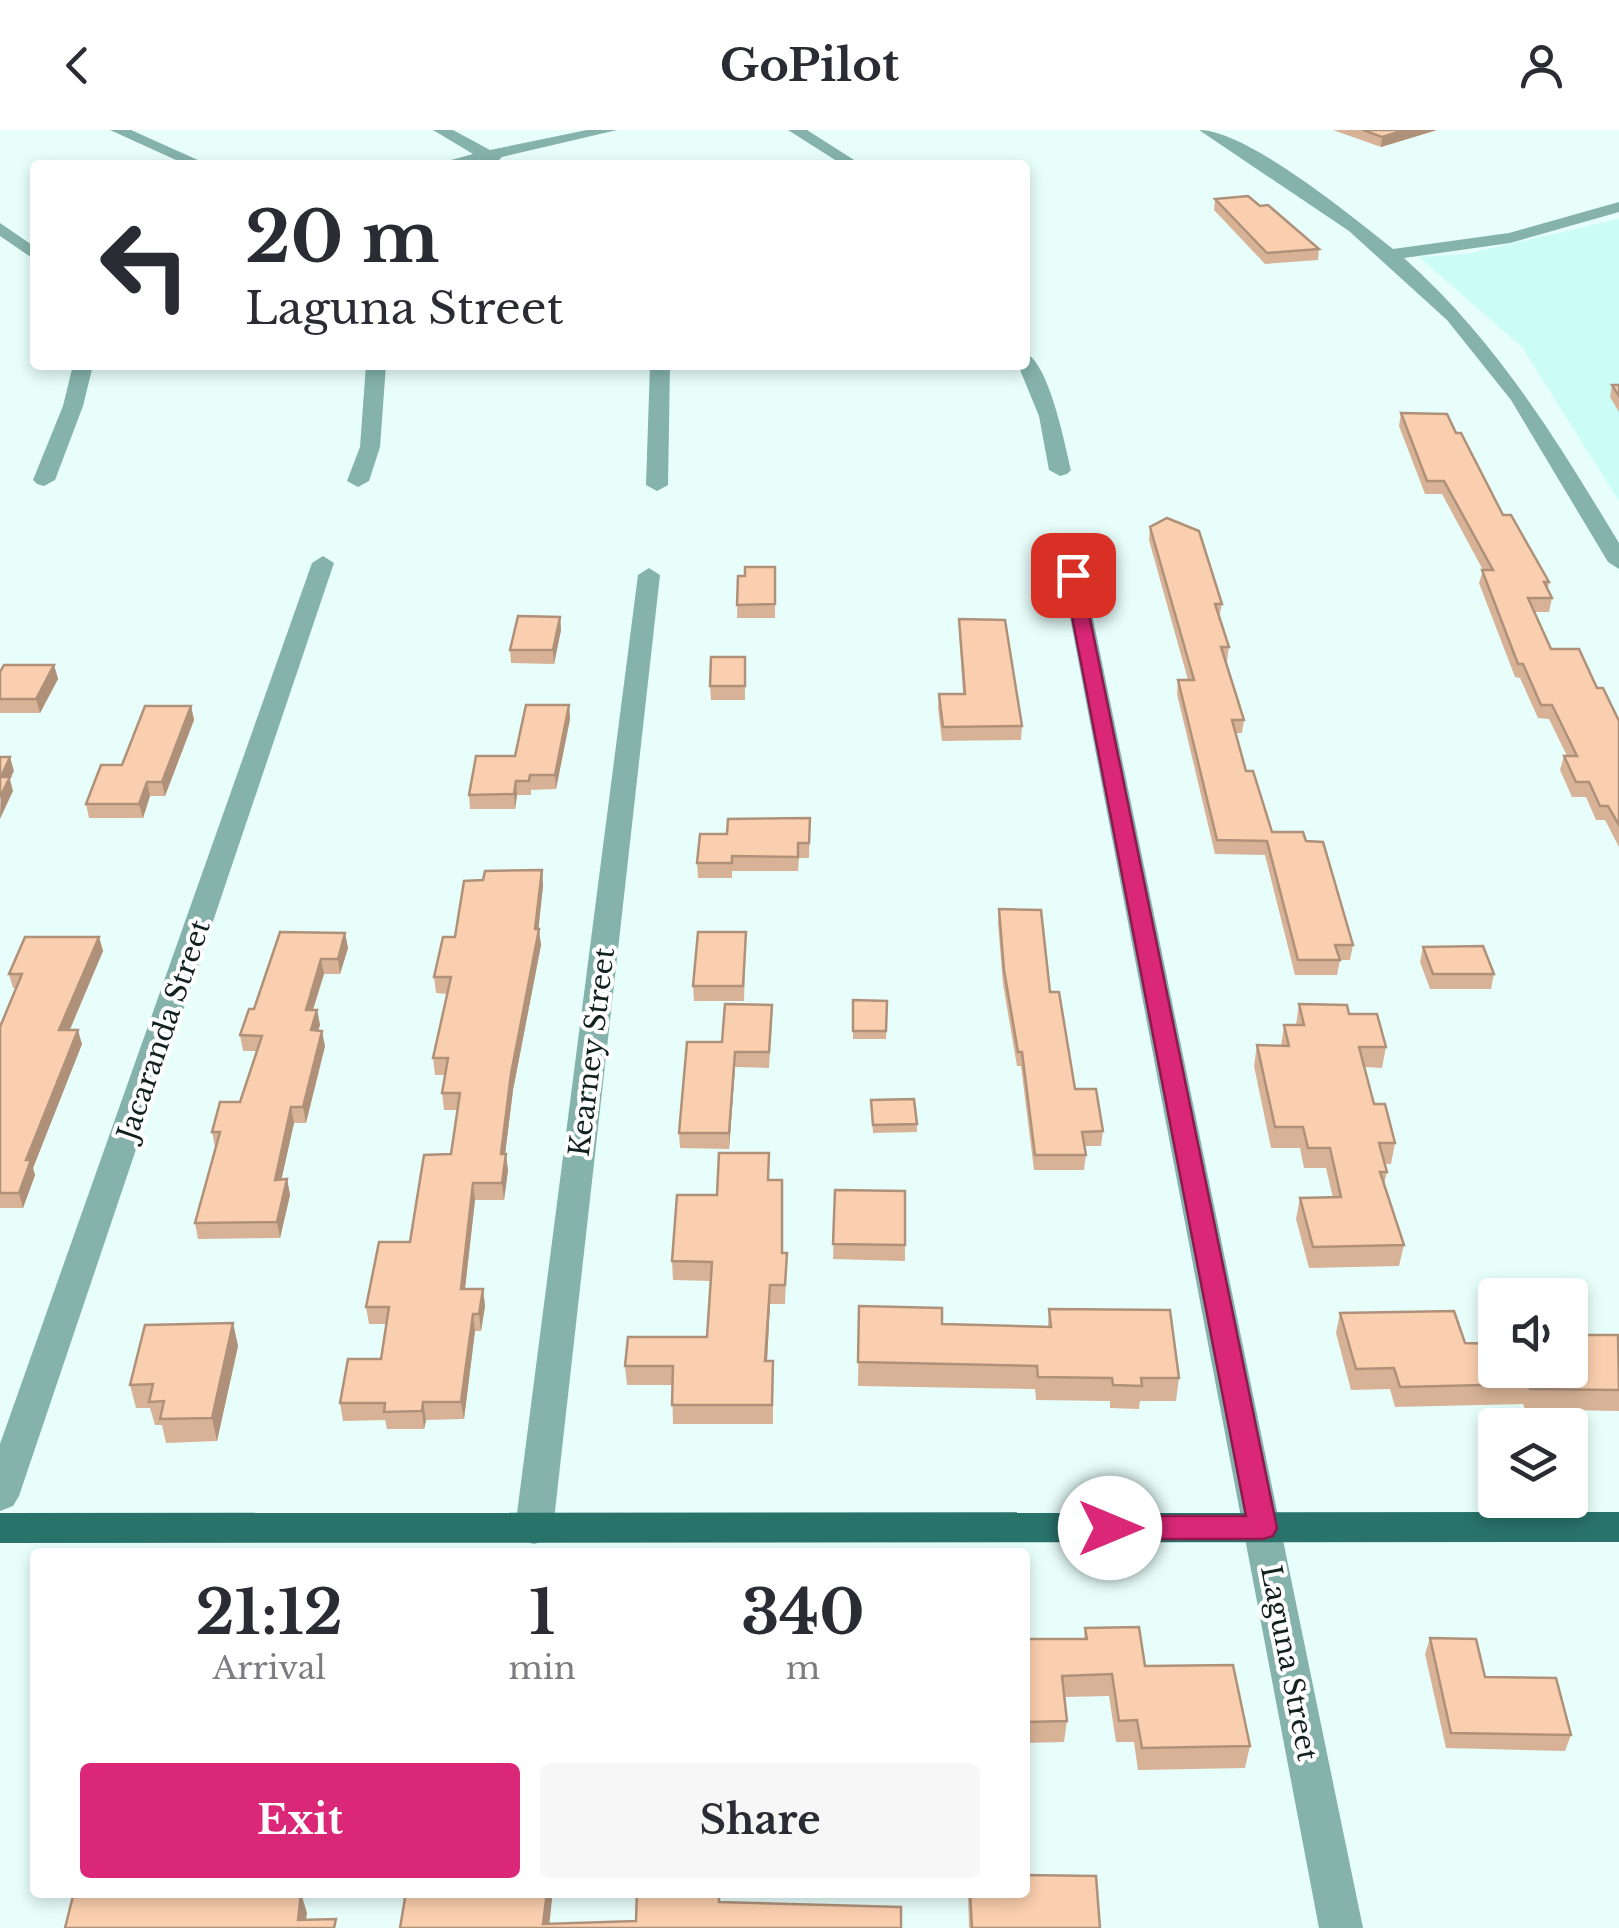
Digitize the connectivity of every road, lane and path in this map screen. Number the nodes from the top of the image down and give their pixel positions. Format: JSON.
{"nodes":[{"id":1,"x":118,"y":130,"type":"edge"},
{"id":2,"x":440,"y":130,"type":"edge"},
{"id":3,"x":609,"y":130,"type":"edge"},
{"id":4,"x":796,"y":130,"type":"edge"},
{"id":5,"x":1217,"y":131,"type":"edge"},
{"id":6,"x":489,"y":155,"type":"junction"},
{"id":7,"x":189,"y":160,"type":"edge"},
{"id":8,"x":464,"y":160,"type":"edge"},
{"id":9,"x":497,"y":160,"type":"edge"},
{"id":10,"x":846,"y":160,"type":"edge"},
{"id":11,"x":1619,"y":207,"type":"edge"},
{"id":12,"x":0,"y":228,"type":"edge"},
{"id":13,"x":30,"y":250,"type":"edge"},
{"id":14,"x":30,"y":252,"type":"edge"},
{"id":15,"x":1391,"y":255,"type":"junction"},
{"id":16,"x":0,"y":257,"type":"edge"},
{"id":17,"x":83,"y":370,"type":"edge"},
{"id":18,"x":376,"y":370,"type":"edge"},
{"id":19,"x":660,"y":370,"type":"edge"},
{"id":20,"x":1030,"y":370,"type":"edge"},
{"id":21,"x":1060,"y":470,"type":"dead end"},
{"id":22,"x":44,"y":480,"type":"dead end"},
{"id":23,"x":358,"y":481,"type":"dead end"},
{"id":24,"x":657,"y":485,"type":"dead end"},
{"id":25,"x":1619,"y":562,"type":"edge"},
{"id":26,"x":323,"y":563,"type":"dead end"},
{"id":27,"x":1073,"y":575,"type":"dead end"},
{"id":28,"x":649,"y":576,"type":"dead end"},
{"id":29,"x":0,"y":1496,"type":"edge"},
{"id":30,"x":1619,"y":1527,"type":"edge"},
{"id":31,"x":0,"y":1528,"type":"edge"},
{"id":32,"x":1263,"y":1528,"type":"junction"},
{"id":33,"x":534,"y":1529,"type":"junction"},
{"id":34,"x":1340,"y":1928,"type":"edge"}],
"edges":[{"from":1,"to":7,"type":"street"},
{"from":2,"to":6,"type":"street"},
{"from":3,"to":6,"type":"street"},
{"from":4,"to":10,"type":"street"},
{"from":5,"to":15,"type":"street"},
{"from":6,"to":8,"type":"street"},
{"from":6,"to":9,"type":"street"},
{"from":11,"to":15,"type":"street"},
{"from":12,"to":13,"type":"street"},
{"from":14,"to":16,"type":"street"},
{"from":15,"to":25,"type":"street"},
{"from":17,"to":22,"type":"street"},
{"from":18,"to":23,"type":"street"},
{"from":19,"to":24,"type":"street"},
{"from":20,"to":21,"type":"street"},
{"from":26,"to":29,"type":"street","name":"Jacaranda Street"},
{"from":27,"to":32,"type":"street","name":"Laguna Street"},
{"from":28,"to":33,"type":"street","name":"Kearney Street"},
{"from":30,"to":32,"type":"main road"},
{"from":31,"to":33,"type":"main road"},
{"from":32,"to":33,"type":"main road"},
{"from":32,"to":34,"type":"street","name":"Laguna Street"}]}
